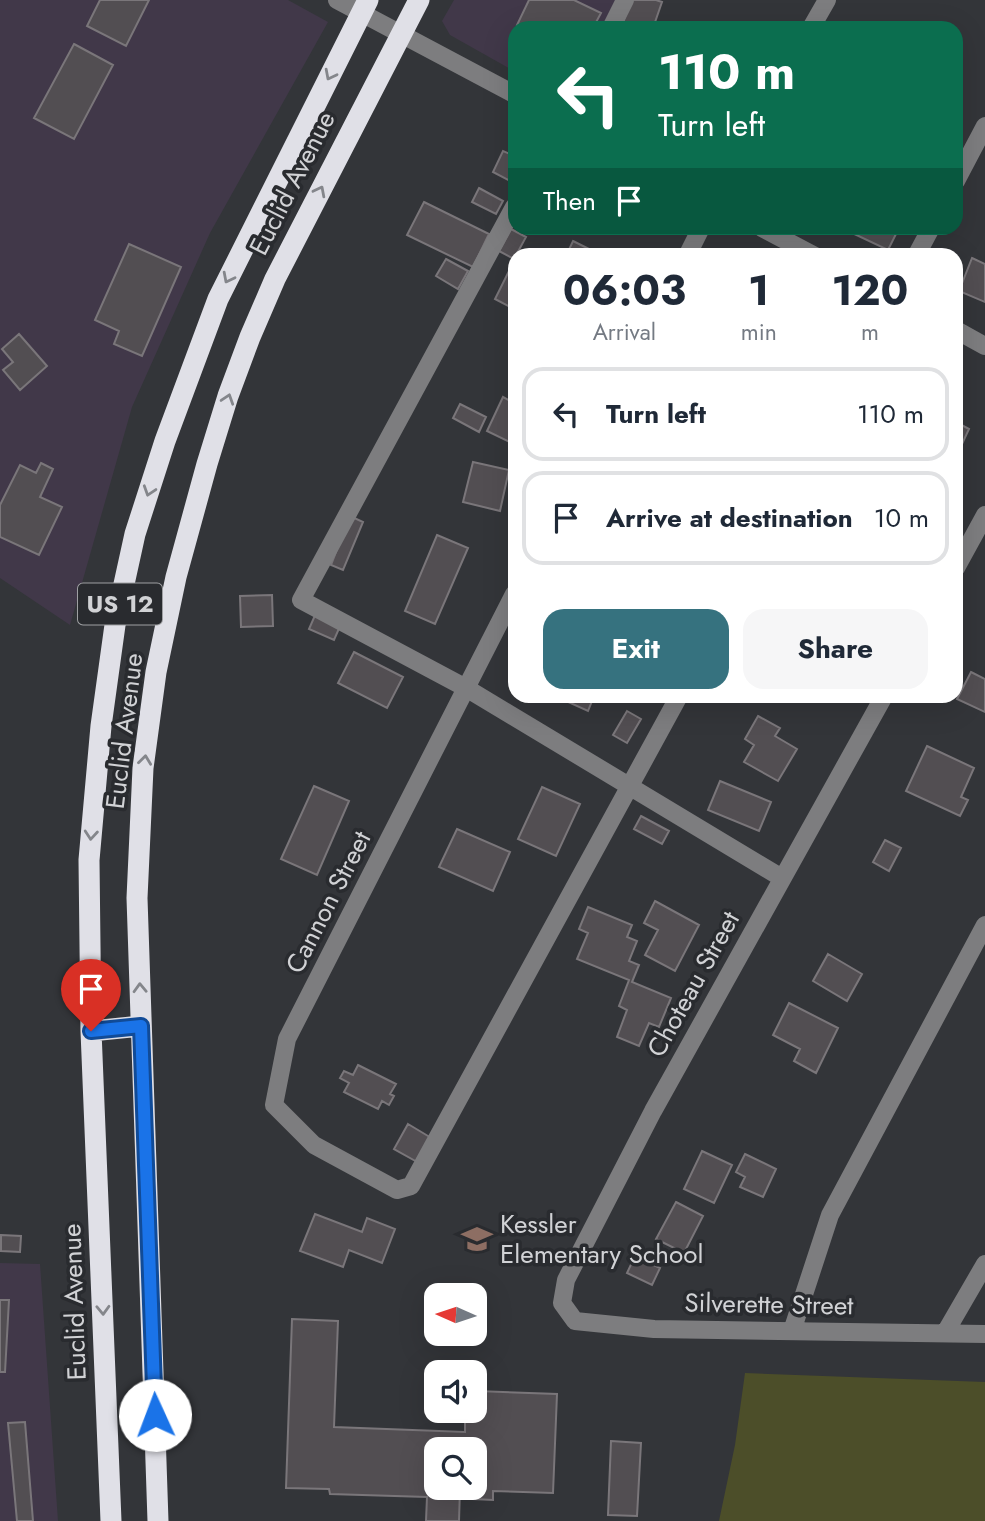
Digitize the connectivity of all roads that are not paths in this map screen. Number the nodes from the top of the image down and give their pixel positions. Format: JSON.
{"nodes":[{"id":1,"x":337,"y":0,"type":"edge"},
{"id":2,"x":419,"y":0,"type":"edge"},
{"id":3,"x":625,"y":0,"type":"edge"},
{"id":4,"x":827,"y":0,"type":"edge"},
{"id":5,"x":365,"y":7,"type":"edge"},
{"id":6,"x":614,"y":21,"type":"edge"},
{"id":7,"x":815,"y":21,"type":"edge"},
{"id":8,"x":401,"y":34,"type":"junction"},
{"id":9,"x":508,"y":91,"type":"edge"},
{"id":10,"x":985,"y":125,"type":"edge"},
{"id":11,"x":963,"y":167,"type":"edge"},
{"id":12,"x":508,"y":219,"type":"edge"},
{"id":13,"x":775,"y":235,"type":"edge"},
{"id":14,"x":800,"y":248,"type":"edge"},
{"id":15,"x":963,"y":334,"type":"edge"},
{"id":16,"x":985,"y":346,"type":"edge"},
{"id":17,"x":985,"y":515,"type":"edge"},
{"id":18,"x":963,"y":555,"type":"edge"},
{"id":19,"x":508,"y":606,"type":"edge"},
{"id":20,"x":467,"y":688,"type":"junction"},
{"id":21,"x":675,"y":703,"type":"edge"},
{"id":22,"x":880,"y":703,"type":"edge"},
{"id":23,"x":630,"y":788,"type":"junction"},
{"id":24,"x":782,"y":878,"type":"junction"},
{"id":25,"x":985,"y":925,"type":"edge"},
{"id":26,"x":141,"y":1026,"type":"junction"},
{"id":27,"x":91,"y":1031,"type":"junction"},
{"id":28,"x":985,"y":1264,"type":"edge"},
{"id":29,"x":562,"y":1303,"type":"joint"},
{"id":30,"x":792,"y":1331,"type":"junction"},
{"id":31,"x":945,"y":1333,"type":"junction"},
{"id":32,"x":985,"y":1334,"type":"edge"},
{"id":33,"x":111,"y":1521,"type":"edge"},
{"id":34,"x":158,"y":1521,"type":"edge"}],
"edges":[{"from":1,"to":5,"type":"street"},
{"from":2,"to":8,"type":"highway","name":"Euclid Avenue","number":"US 12"},
{"from":3,"to":6,"type":"street"},
{"from":4,"to":7,"type":"street"},
{"from":5,"to":8,"type":"street"},
{"from":5,"to":27,"type":"highway","name":"Euclid Avenue","number":"US 12","one_way":true},
{"from":8,"to":9,"type":"street"},
{"from":26,"to":8,"type":"highway","name":"Euclid Avenue","number":"US 12","one_way":true},
{"from":10,"to":11,"type":"street"},
{"from":12,"to":20,"type":"street"},
{"from":13,"to":14,"type":"street"},
{"from":15,"to":16,"type":"street"},
{"from":17,"to":18,"type":"street"},
{"from":19,"to":20,"type":"street","name":"Cannon Street"},
{"from":20,"to":23,"type":"street"},
{"from":20,"to":23,"type":"street","name":"Cannon Street"},
{"from":21,"to":23,"type":"street"},
{"from":22,"to":24,"type":"street","name":"Choteau Street"},
{"from":23,"to":24,"type":"street"},
{"from":24,"to":29,"type":"street","name":"Choteau Street"},
{"from":25,"to":30,"type":"street"},
{"from":26,"to":27,"type":"highway"},
{"from":26,"to":34,"type":"highway","name":"Euclid Avenue","number":"US 12"},
{"from":27,"to":33,"type":"highway","name":"Euclid Avenue","number":"US 12","one_way":true},
{"from":28,"to":31,"type":"street"},
{"from":29,"to":30,"type":"street","name":"Silverette Street"},
{"from":30,"to":31,"type":"street","name":"Silverette Street"},
{"from":31,"to":32,"type":"street","name":"Silverette Street"}]}
